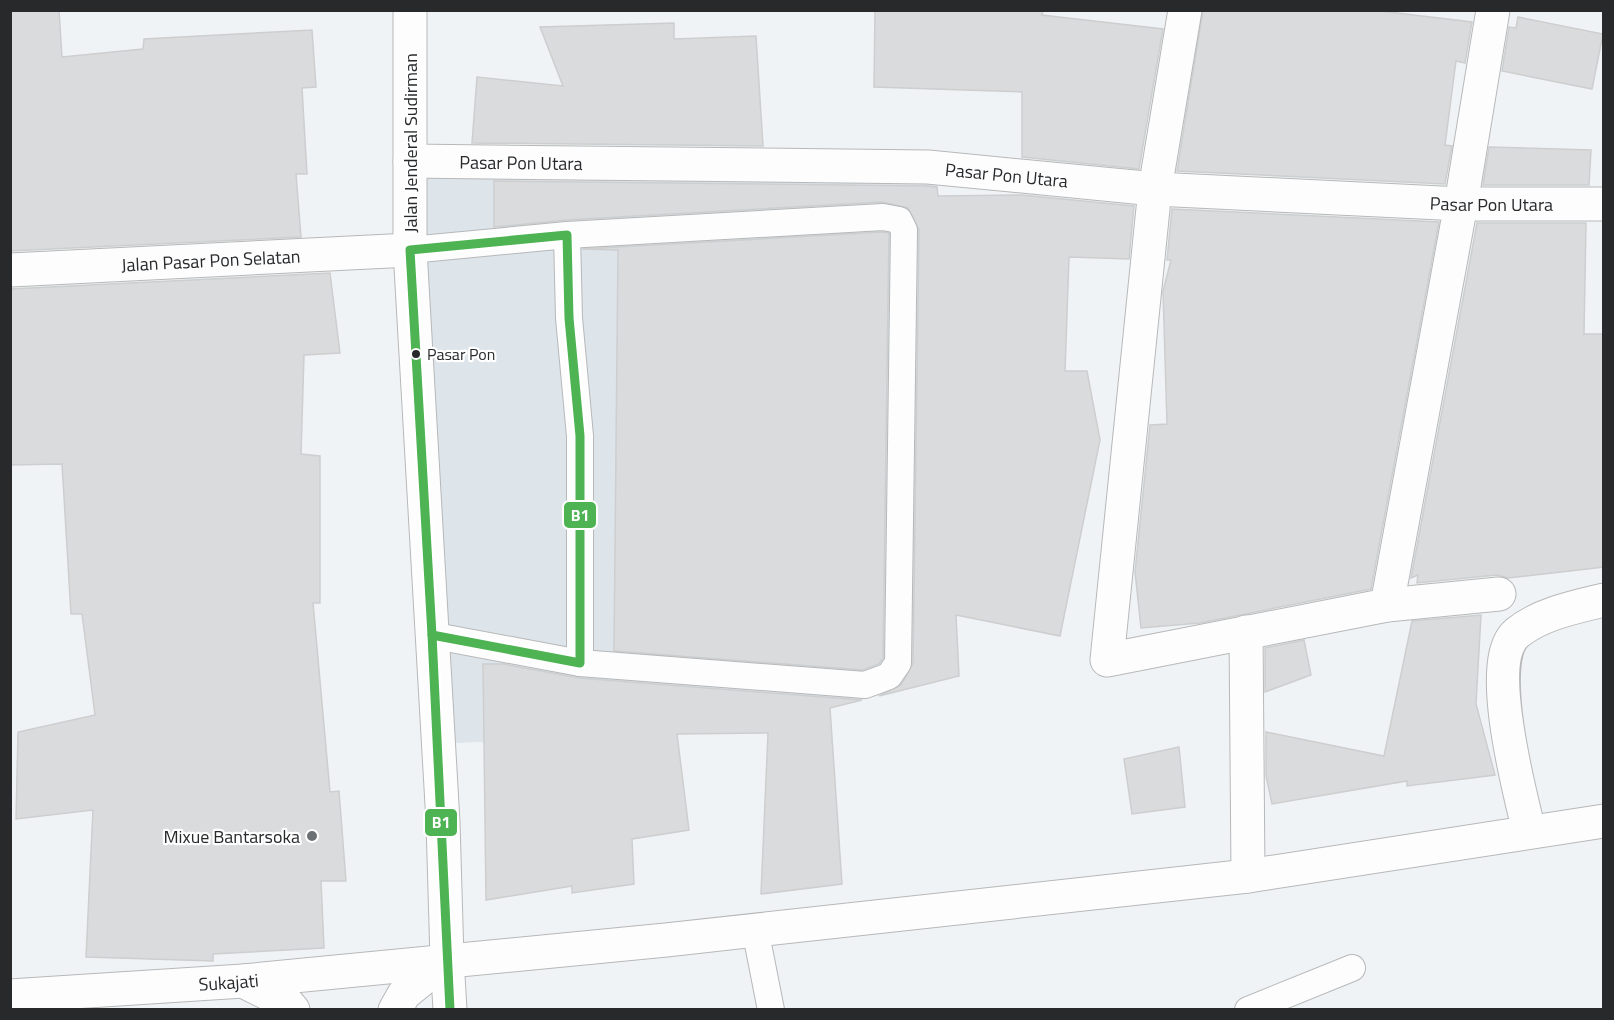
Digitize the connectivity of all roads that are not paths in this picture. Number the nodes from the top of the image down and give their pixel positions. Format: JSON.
{"nodes":[{"id":1,"x":410,"y":10,"type":"edge"},
{"id":2,"x":1185,"y":10,"type":"edge"},
{"id":3,"x":1493,"y":10,"type":"edge"},
{"id":4,"x":410,"y":161,"type":"junction"},
{"id":5,"x":1155,"y":189,"type":"junction"},
{"id":6,"x":1461,"y":204,"type":"junction"},
{"id":7,"x":1604,"y":204,"type":"edge"},
{"id":8,"x":567,"y":235,"type":"junction"},
{"id":9,"x":410,"y":250,"type":"junction"},
{"id":10,"x":10,"y":270,"type":"edge"},
{"id":11,"x":1499,"y":594,"type":"dead end"},
{"id":12,"x":1604,"y":600,"type":"edge"},
{"id":13,"x":1387,"y":604,"type":"junction"},
{"id":14,"x":1246,"y":633,"type":"junction"},
{"id":15,"x":430,"y":635,"type":"junction"},
{"id":16,"x":580,"y":663,"type":"junction"},
{"id":17,"x":1604,"y":821,"type":"edge"},
{"id":18,"x":1528,"y":831,"type":"junction"},
{"id":19,"x":1248,"y":876,"type":"junction"},
{"id":20,"x":755,"y":929,"type":"junction"},
{"id":21,"x":447,"y":959,"type":"junction"},
{"id":22,"x":1352,"y":968,"type":"dead end"},
{"id":23,"x":243,"y":981,"type":"junction"},
{"id":24,"x":10,"y":996,"type":"edge"},
{"id":25,"x":293,"y":1010,"type":"edge"},
{"id":26,"x":395,"y":1010,"type":"edge"},
{"id":27,"x":450,"y":1010,"type":"edge"},
{"id":28,"x":771,"y":1010,"type":"edge"},
{"id":29,"x":1248,"y":1010,"type":"edge"}],
"edges":[{"from":1,"to":4,"type":"street","name":"Jalan Jenderal Sudirman"},
{"from":2,"to":5,"type":"street"},
{"from":3,"to":6,"type":"street"},
{"from":4,"to":5,"type":"street","name":"Pasar Pon Utara"},
{"from":4,"to":9,"type":"street","name":"Jalan Jenderal Sudirman"},
{"from":5,"to":6,"type":"street","name":"Pasar Pon Utara"},
{"from":5,"to":14,"type":"street"},
{"from":6,"to":7,"type":"street","name":"Pasar Pon Utara"},
{"from":6,"to":13,"type":"street"},
{"from":8,"to":9,"type":"lane"},
{"from":8,"to":16,"type":"lane"},
{"from":8,"to":16,"type":"lane"},
{"from":9,"to":10,"type":"street","name":"Jalan Pasar Pon Selatan"},
{"from":9,"to":15,"type":"street","name":"Jalan Jenderal Sudirman"},
{"from":11,"to":13,"type":"street"},
{"from":12,"to":18,"type":"street"},
{"from":13,"to":14,"type":"street"},
{"from":14,"to":19,"type":"street"},
{"from":15,"to":16,"type":"lane"},
{"from":15,"to":21,"type":"street","name":"Jalan Jenderal Sudirman"},
{"from":17,"to":18,"type":"street","name":"Sukajati"},
{"from":18,"to":19,"type":"street","name":"Sukajati"},
{"from":19,"to":20,"type":"street","name":"Sukajati"},
{"from":20,"to":21,"type":"street","name":"Sukajati"},
{"from":20,"to":28,"type":"lane"},
{"from":21,"to":23,"type":"street","name":"Sukajati"},
{"from":21,"to":26,"type":"street"},
{"from":21,"to":27,"type":"street","name":"Jalan Jenderal Sudirman"},
{"from":22,"to":29,"type":"lane"},
{"from":23,"to":24,"type":"street","name":"Sukajati"},
{"from":23,"to":25,"type":"street"}]}
